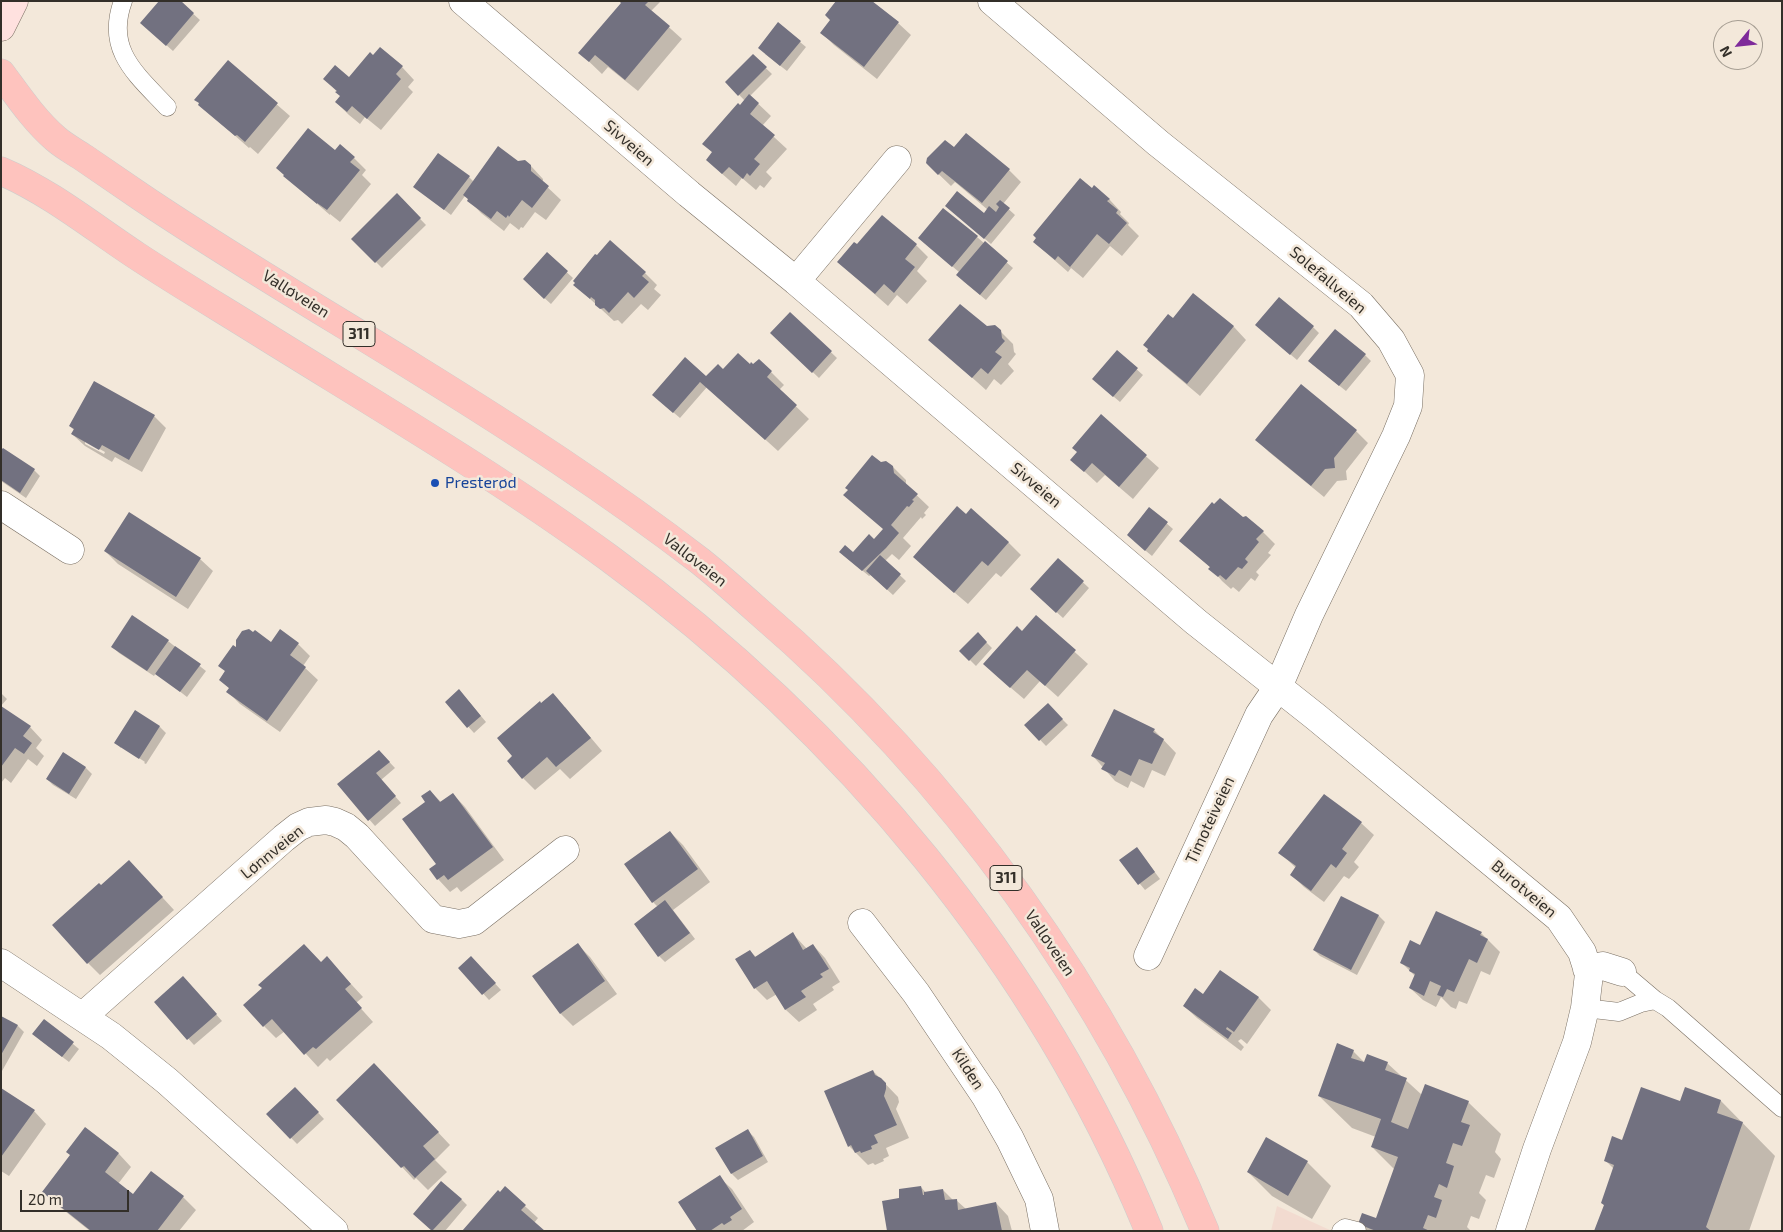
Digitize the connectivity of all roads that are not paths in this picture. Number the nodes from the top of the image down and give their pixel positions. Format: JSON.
{"nodes":[{"id":1,"x":14,"y":1,"type":"edge"},
{"id":2,"x":124,"y":1,"type":"edge"},
{"id":3,"x":463,"y":1,"type":"edge"},
{"id":4,"x":992,"y":1,"type":"edge"},
{"id":5,"x":1,"y":27,"type":"edge"},
{"id":6,"x":1,"y":73,"type":"edge"},
{"id":7,"x":167,"y":107,"type":"dead end"},
{"id":8,"x":897,"y":160,"type":"dead end"},
{"id":9,"x":1,"y":171,"type":"edge"},
{"id":10,"x":796,"y":281,"type":"junction"},
{"id":11,"x":1,"y":505,"type":"edge"},
{"id":12,"x":70,"y":550,"type":"dead end"},
{"id":13,"x":1278,"y":687,"type":"junction"},
{"id":14,"x":565,"y":850,"type":"dead end"},
{"id":15,"x":862,"y":923,"type":"dead end"},
{"id":16,"x":1148,"y":956,"type":"dead end"},
{"id":17,"x":1,"y":963,"type":"edge"},
{"id":18,"x":1587,"y":968,"type":"junction"},
{"id":19,"x":1622,"y":972,"type":"joint"},
{"id":20,"x":1655,"y":1000,"type":"junction"},
{"id":21,"x":1586,"y":1008,"type":"junction"},
{"id":22,"x":83,"y":1016,"type":"junction"},
{"id":23,"x":1782,"y":1108,"type":"edge"},
{"id":24,"x":334,"y":1231,"type":"edge"},
{"id":25,"x":1045,"y":1231,"type":"edge"},
{"id":26,"x":1149,"y":1231,"type":"edge"},
{"id":27,"x":1205,"y":1231,"type":"edge"},
{"id":28,"x":1341,"y":1231,"type":"edge"},
{"id":29,"x":1357,"y":1231,"type":"edge"},
{"id":30,"x":1510,"y":1231,"type":"edge"}],
"edges":[{"from":1,"to":5,"type":"main road"},
{"from":2,"to":7,"type":"lane"},
{"from":3,"to":10,"type":"street","name":"Sivveien"},
{"from":4,"to":13,"type":"street","name":"Solefallveien"},
{"from":6,"to":27,"type":"main road","name":"Valløveien","number":"311"},
{"from":8,"to":10,"type":"street"},
{"from":9,"to":26,"type":"main road"},
{"from":10,"to":13,"type":"street","name":"Sivveien"},
{"from":11,"to":12,"type":"street"},
{"from":13,"to":16,"type":"street","name":"Timoteiveien"},
{"from":13,"to":18,"type":"street","name":"Burotveien"},
{"from":14,"to":22,"type":"street","name":"Lønnveien"},
{"from":15,"to":25,"type":"street","name":"Kilden"},
{"from":17,"to":22,"type":"street"},
{"from":18,"to":19,"type":"street"},
{"from":18,"to":21,"type":"street","name":"Burotveien"},
{"from":19,"to":20,"type":"lane"},
{"from":20,"to":21,"type":"lane"},
{"from":20,"to":23,"type":"lane"},
{"from":21,"to":30,"type":"street","name":"Burotveien"},
{"from":22,"to":24,"type":"street"},
{"from":28,"to":29,"type":"lane"}]}
